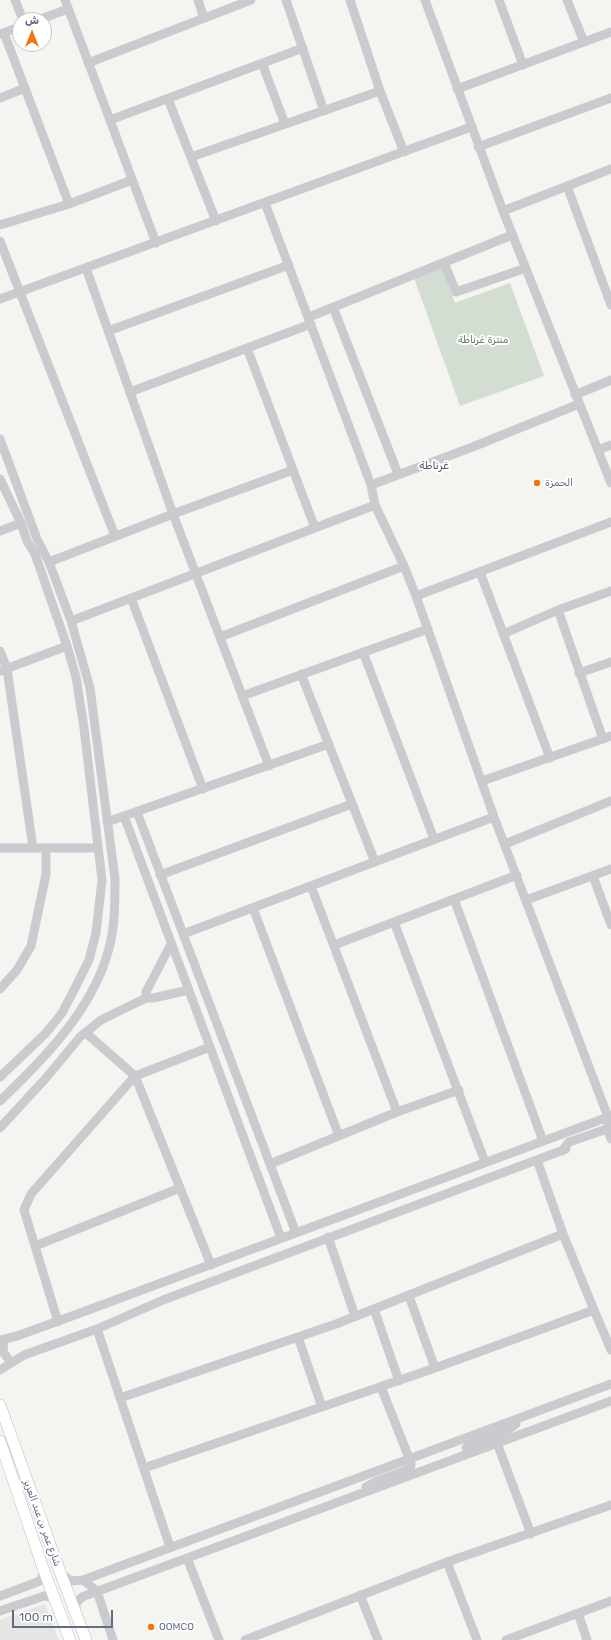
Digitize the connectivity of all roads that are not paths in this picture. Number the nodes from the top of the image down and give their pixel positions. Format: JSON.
{"nodes":[{"id":1,"x":15,"y":0,"type":"edge"},
{"id":2,"x":65,"y":0,"type":"edge"},
{"id":3,"x":198,"y":0,"type":"edge"},
{"id":4,"x":251,"y":0,"type":"edge"},
{"id":5,"x":286,"y":0,"type":"edge"},
{"id":6,"x":350,"y":0,"type":"edge"},
{"id":7,"x":425,"y":0,"type":"edge"},
{"id":8,"x":499,"y":0,"type":"edge"},
{"id":9,"x":567,"y":0,"type":"edge"},
{"id":10,"x":68,"y":9,"type":"junction"},
{"id":11,"x":20,"y":12,"type":"edge"},
{"id":12,"x":52,"y":15,"type":"edge"},
{"id":13,"x":204,"y":18,"type":"junction"},
{"id":14,"x":12,"y":30,"type":"edge"},
{"id":15,"x":611,"y":32,"type":"edge"},
{"id":16,"x":2,"y":33,"type":"edge"},
{"id":17,"x":584,"y":42,"type":"junction"},
{"id":18,"x":302,"y":48,"type":"junction"},
{"id":19,"x":88,"y":63,"type":"junction"},
{"id":20,"x":262,"y":63,"type":"junction"},
{"id":21,"x":523,"y":65,"type":"junction"},
{"id":22,"x":25,"y":88,"type":"junction"},
{"id":23,"x":457,"y":89,"type":"junction"},
{"id":24,"x":380,"y":91,"type":"junction"},
{"id":25,"x":0,"y":98,"type":"edge"},
{"id":26,"x":611,"y":98,"type":"edge"},
{"id":27,"x":168,"y":99,"type":"junction"},
{"id":28,"x":324,"y":111,"type":"junction"},
{"id":29,"x":110,"y":120,"type":"junction"},
{"id":30,"x":285,"y":124,"type":"junction"},
{"id":31,"x":471,"y":127,"type":"junction"},
{"id":32,"x":478,"y":147,"type":"junction"},
{"id":33,"x":404,"y":152,"type":"junction"},
{"id":34,"x":191,"y":157,"type":"junction"},
{"id":35,"x":611,"y":169,"type":"edge"},
{"id":36,"x":132,"y":180,"type":"junction"},
{"id":37,"x":567,"y":186,"type":"junction"},
{"id":38,"x":265,"y":203,"type":"junction"},
{"id":39,"x":69,"y":204,"type":"junction"},
{"id":40,"x":503,"y":211,"type":"junction"},
{"id":41,"x":216,"y":221,"type":"junction"},
{"id":42,"x":0,"y":225,"type":"edge"},
{"id":43,"x":512,"y":235,"type":"junction"},
{"id":44,"x":0,"y":241,"type":"edge"},
{"id":45,"x":156,"y":243,"type":"junction"},
{"id":46,"x":444,"y":263,"type":"junction"},
{"id":47,"x":289,"y":265,"type":"junction"},
{"id":48,"x":86,"y":268,"type":"junction"},
{"id":49,"x":526,"y":268,"type":"junction"},
{"id":50,"x":20,"y":292,"type":"junction"},
{"id":51,"x":0,"y":299,"type":"edge"},
{"id":52,"x":611,"y":305,"type":"edge"},
{"id":53,"x":333,"y":307,"type":"junction"},
{"id":54,"x":310,"y":320,"type":"junction"},
{"id":55,"x":108,"y":331,"type":"junction"},
{"id":56,"x":247,"y":348,"type":"junction"},
{"id":57,"x":611,"y":380,"type":"edge"},
{"id":58,"x":130,"y":392,"type":"junction"},
{"id":59,"x":575,"y":395,"type":"junction"},
{"id":60,"x":579,"y":404,"type":"junction"},
{"id":61,"x":0,"y":439,"type":"edge"},
{"id":62,"x":611,"y":445,"type":"edge"},
{"id":63,"x":598,"y":450,"type":"junction"},
{"id":64,"x":293,"y":470,"type":"junction"},
{"id":65,"x":398,"y":474,"type":"junction"},
{"id":66,"x":0,"y":479,"type":"edge"},
{"id":67,"x":611,"y":483,"type":"edge"},
{"id":68,"x":371,"y":485,"type":"junction"},
{"id":69,"x":375,"y":505,"type":"junction"},
{"id":70,"x":173,"y":514,"type":"junction"},
{"id":71,"x":611,"y":522,"type":"edge"},
{"id":72,"x":21,"y":523,"type":"junction"},
{"id":73,"x":316,"y":528,"type":"junction"},
{"id":74,"x":0,"y":531,"type":"edge"},
{"id":75,"x":115,"y":536,"type":"junction"},
{"id":76,"x":49,"y":562,"type":"junction"},
{"id":77,"x":404,"y":566,"type":"junction"},
{"id":78,"x":480,"y":572,"type":"junction"},
{"id":79,"x":196,"y":574,"type":"junction"},
{"id":80,"x":611,"y":591,"type":"edge"},
{"id":81,"x":416,"y":596,"type":"junction"},
{"id":82,"x":131,"y":598,"type":"junction"},
{"id":83,"x":558,"y":610,"type":"junction"},
{"id":84,"x":71,"y":621,"type":"junction"},
{"id":85,"x":428,"y":629,"type":"junction"},
{"id":86,"x":503,"y":634,"type":"junction"},
{"id":87,"x":220,"y":637,"type":"junction"},
{"id":88,"x":67,"y":646,"type":"junction"},
{"id":89,"x":0,"y":651,"type":"edge"},
{"id":90,"x":363,"y":652,"type":"junction"},
{"id":91,"x":611,"y":662,"type":"edge"},
{"id":92,"x":3,"y":670,"type":"edge"},
{"id":93,"x":580,"y":673,"type":"junction"},
{"id":94,"x":301,"y":674,"type":"junction"},
{"id":95,"x":242,"y":696,"type":"junction"},
{"id":96,"x":607,"y":738,"type":"edge"},
{"id":97,"x":329,"y":744,"type":"junction"},
{"id":98,"x":550,"y":758,"type":"junction"},
{"id":99,"x":269,"y":766,"type":"junction"},
{"id":100,"x":482,"y":781,"type":"junction"},
{"id":101,"x":203,"y":788,"type":"junction"},
{"id":102,"x":611,"y":801,"type":"edge"},
{"id":103,"x":352,"y":804,"type":"junction"},
{"id":104,"x":137,"y":812,"type":"junction"},
{"id":105,"x":124,"y":816,"type":"junction"},
{"id":106,"x":494,"y":817,"type":"junction"},
{"id":107,"x":107,"y":822,"type":"junction"},
{"id":108,"x":434,"y":839,"type":"junction"},
{"id":109,"x":505,"y":844,"type":"junction"},
{"id":110,"x":0,"y":848,"type":"edge"},
{"id":111,"x":33,"y":848,"type":"junction"},
{"id":112,"x":46,"y":848,"type":"junction"},
{"id":113,"x":98,"y":848,"type":"junction"},
{"id":114,"x":375,"y":862,"type":"junction"},
{"id":115,"x":611,"y":869,"type":"edge"},
{"id":116,"x":517,"y":875,"type":"junction"},
{"id":117,"x":160,"y":876,"type":"junction"},
{"id":118,"x":593,"y":876,"type":"junction"},
{"id":119,"x":311,"y":886,"type":"junction"},
{"id":120,"x":454,"y":899,"type":"junction"},
{"id":121,"x":526,"y":900,"type":"junction"},
{"id":122,"x":252,"y":908,"type":"junction"},
{"id":123,"x":394,"y":922,"type":"junction"},
{"id":124,"x":611,"y":925,"type":"edge"},
{"id":125,"x":183,"y":934,"type":"junction"},
{"id":126,"x":172,"y":944,"type":"junction"},
{"id":127,"x":334,"y":945,"type":"junction"},
{"id":128,"x":0,"y":989,"type":"edge"},
{"id":129,"x":189,"y":990,"type":"junction"},
{"id":130,"x":146,"y":998,"type":"junction"},
{"id":131,"x":86,"y":1033,"type":"junction"},
{"id":132,"x":210,"y":1047,"type":"junction"},
{"id":133,"x":1,"y":1076,"type":"edge"},
{"id":134,"x":135,"y":1076,"type":"junction"},
{"id":135,"x":458,"y":1090,"type":"junction"},
{"id":136,"x":0,"y":1100,"type":"edge"},
{"id":137,"x":398,"y":1112,"type":"junction"},
{"id":138,"x":610,"y":1116,"type":"edge"},
{"id":139,"x":0,"y":1128,"type":"edge"},
{"id":140,"x":610,"y":1135,"type":"edge"},
{"id":141,"x":339,"y":1136,"type":"junction"},
{"id":142,"x":543,"y":1141,"type":"junction"},
{"id":143,"x":562,"y":1151,"type":"junction"},
{"id":144,"x":537,"y":1160,"type":"junction"},
{"id":145,"x":485,"y":1162,"type":"junction"},
{"id":146,"x":270,"y":1164,"type":"junction"},
{"id":147,"x":180,"y":1188,"type":"junction"},
{"id":148,"x":296,"y":1233,"type":"junction"},
{"id":149,"x":563,"y":1234,"type":"junction"},
{"id":150,"x":328,"y":1237,"type":"junction"},
{"id":151,"x":281,"y":1238,"type":"junction"},
{"id":152,"x":35,"y":1246,"type":"junction"},
{"id":153,"x":211,"y":1265,"type":"junction"},
{"id":154,"x":408,"y":1296,"type":"junction"},
{"id":155,"x":374,"y":1309,"type":"junction"},
{"id":156,"x":594,"y":1310,"type":"junction"},
{"id":157,"x":355,"y":1316,"type":"junction"},
{"id":158,"x":58,"y":1322,"type":"junction"},
{"id":159,"x":97,"y":1328,"type":"junction"},
{"id":160,"x":298,"y":1337,"type":"junction"},
{"id":161,"x":2,"y":1340,"type":"edge"},
{"id":162,"x":611,"y":1350,"type":"edge"},
{"id":163,"x":11,"y":1362,"type":"junction"},
{"id":164,"x":435,"y":1368,"type":"junction"},
{"id":165,"x":0,"y":1370,"type":"edge"},
{"id":166,"x":399,"y":1381,"type":"junction"},
{"id":167,"x":611,"y":1384,"type":"edge"},
{"id":168,"x":381,"y":1387,"type":"junction"},
{"id":169,"x":120,"y":1398,"type":"junction"},
{"id":170,"x":611,"y":1401,"type":"edge"},
{"id":171,"x":0,"y":1405,"type":"edge"},
{"id":172,"x":322,"y":1408,"type":"junction"},
{"id":173,"x":527,"y":1416,"type":"junction"},
{"id":174,"x":0,"y":1441,"type":"edge"},
{"id":175,"x":497,"y":1443,"type":"junction"},
{"id":176,"x":472,"y":1452,"type":"junction"},
{"id":177,"x":409,"y":1459,"type":"junction"},
{"id":178,"x":144,"y":1468,"type":"junction"},
{"id":179,"x":348,"y":1498,"type":"junction"},
{"id":180,"x":611,"y":1505,"type":"edge"},
{"id":181,"x":531,"y":1534,"type":"junction"},
{"id":182,"x":170,"y":1547,"type":"junction"},
{"id":183,"x":187,"y":1558,"type":"junction"},
{"id":184,"x":447,"y":1562,"type":"junction"},
{"id":185,"x":43,"y":1568,"type":"junction"},
{"id":186,"x":60,"y":1572,"type":"junction"},
{"id":187,"x":83,"y":1580,"type":"junction"},
{"id":188,"x":97,"y":1592,"type":"junction"},
{"id":189,"x":360,"y":1595,"type":"junction"},
{"id":190,"x":0,"y":1596,"type":"edge"},
{"id":191,"x":611,"y":1601,"type":"edge"},
{"id":192,"x":56,"y":1602,"type":"junction"},
{"id":193,"x":0,"y":1611,"type":"edge"},
{"id":194,"x":76,"y":1613,"type":"junction"},
{"id":195,"x":578,"y":1614,"type":"junction"},
{"id":196,"x":70,"y":1640,"type":"edge"},
{"id":197,"x":86,"y":1640,"type":"edge"},
{"id":198,"x":113,"y":1640,"type":"edge"},
{"id":199,"x":219,"y":1640,"type":"edge"},
{"id":200,"x":245,"y":1640,"type":"edge"},
{"id":201,"x":378,"y":1640,"type":"edge"},
{"id":202,"x":478,"y":1640,"type":"edge"},
{"id":203,"x":506,"y":1640,"type":"edge"},
{"id":204,"x":587,"y":1640,"type":"edge"}],
"edges":[{"from":1,"to":11,"type":"street"},
{"from":2,"to":10,"type":"street"},
{"from":3,"to":13,"type":"street"},
{"from":4,"to":13,"type":"street"},
{"from":5,"to":18,"type":"street"},
{"from":6,"to":24,"type":"street"},
{"from":7,"to":23,"type":"street"},
{"from":8,"to":21,"type":"street"},
{"from":9,"to":17,"type":"street"},
{"from":10,"to":12,"type":"street"},
{"from":10,"to":19,"type":"street"},
{"from":13,"to":19,"type":"street"},
{"from":14,"to":16,"type":"street"},
{"from":15,"to":17,"type":"street"},
{"from":16,"to":22,"type":"street"},
{"from":17,"to":21,"type":"street"},
{"from":18,"to":20,"type":"street"},
{"from":18,"to":28,"type":"street"},
{"from":19,"to":29,"type":"street"},
{"from":20,"to":27,"type":"street"},
{"from":20,"to":30,"type":"street"},
{"from":21,"to":23,"type":"street"},
{"from":22,"to":25,"type":"street"},
{"from":22,"to":39,"type":"street"},
{"from":23,"to":31,"type":"street"},
{"from":24,"to":28,"type":"street"},
{"from":24,"to":33,"type":"street"},
{"from":26,"to":32,"type":"street"},
{"from":27,"to":29,"type":"street"},
{"from":27,"to":34,"type":"street"},
{"from":28,"to":30,"type":"street"},
{"from":29,"to":36,"type":"street"},
{"from":30,"to":34,"type":"street"},
{"from":31,"to":32,"type":"street"},
{"from":31,"to":33,"type":"street"},
{"from":32,"to":40,"type":"street"},
{"from":33,"to":38,"type":"street"},
{"from":34,"to":41,"type":"street"},
{"from":35,"to":37,"type":"street"},
{"from":36,"to":39,"type":"street"},
{"from":36,"to":45,"type":"street"},
{"from":37,"to":40,"type":"street"},
{"from":37,"to":52,"type":"street"},
{"from":38,"to":41,"type":"street"},
{"from":38,"to":47,"type":"street"},
{"from":39,"to":42,"type":"street"},
{"from":40,"to":43,"type":"street"},
{"from":41,"to":45,"type":"street"},
{"from":43,"to":46,"type":"street"},
{"from":43,"to":49,"type":"street"},
{"from":44,"to":50,"type":"street"},
{"from":45,"to":48,"type":"street"},
{"from":46,"to":49,"type":"street"},
{"from":46,"to":53,"type":"street"},
{"from":47,"to":54,"type":"street"},
{"from":47,"to":55,"type":"street"},
{"from":48,"to":50,"type":"street"},
{"from":48,"to":55,"type":"street"},
{"from":49,"to":59,"type":"street"},
{"from":50,"to":51,"type":"street"},
{"from":50,"to":75,"type":"street"},
{"from":53,"to":54,"type":"street"},
{"from":53,"to":65,"type":"street"},
{"from":54,"to":56,"type":"street"},
{"from":54,"to":68,"type":"street"},
{"from":55,"to":58,"type":"street"},
{"from":56,"to":58,"type":"street"},
{"from":56,"to":64,"type":"street"},
{"from":57,"to":59,"type":"street"},
{"from":58,"to":70,"type":"street"},
{"from":59,"to":60,"type":"street"},
{"from":60,"to":63,"type":"street"},
{"from":60,"to":65,"type":"street"},
{"from":61,"to":76,"type":"street"},
{"from":62,"to":63,"type":"street"},
{"from":63,"to":67,"type":"street"},
{"from":64,"to":70,"type":"street"},
{"from":64,"to":73,"type":"street"},
{"from":65,"to":68,"type":"street"},
{"from":66,"to":72,"type":"street"},
{"from":68,"to":69,"type":"street"},
{"from":69,"to":73,"type":"street"},
{"from":69,"to":77,"type":"street"},
{"from":70,"to":75,"type":"street"},
{"from":70,"to":79,"type":"street"},
{"from":71,"to":78,"type":"street"},
{"from":72,"to":74,"type":"street"},
{"from":72,"to":88,"type":"street"},
{"from":73,"to":79,"type":"street"},
{"from":75,"to":76,"type":"street"},
{"from":76,"to":84,"type":"street"},
{"from":77,"to":81,"type":"street"},
{"from":77,"to":87,"type":"street"},
{"from":78,"to":81,"type":"street"},
{"from":78,"to":86,"type":"street"},
{"from":79,"to":82,"type":"street"},
{"from":79,"to":87,"type":"street"},
{"from":80,"to":83,"type":"street"},
{"from":81,"to":85,"type":"street"},
{"from":82,"to":84,"type":"street"},
{"from":82,"to":101,"type":"street"},
{"from":83,"to":86,"type":"street"},
{"from":83,"to":93,"type":"street"},
{"from":84,"to":107,"type":"street"},
{"from":85,"to":90,"type":"street"},
{"from":85,"to":100,"type":"street"},
{"from":86,"to":98,"type":"street"},
{"from":87,"to":95,"type":"street"},
{"from":88,"to":92,"type":"street"},
{"from":88,"to":113,"type":"street"},
{"from":89,"to":92,"type":"street"},
{"from":90,"to":94,"type":"street"},
{"from":90,"to":108,"type":"street"},
{"from":91,"to":93,"type":"street"},
{"from":92,"to":111,"type":"street"},
{"from":93,"to":96,"type":"street"},
{"from":94,"to":95,"type":"street"},
{"from":94,"to":97,"type":"street"},
{"from":95,"to":99,"type":"street"},
{"from":96,"to":98,"type":"street"},
{"from":97,"to":99,"type":"street"},
{"from":97,"to":103,"type":"street"},
{"from":98,"to":100,"type":"street"},
{"from":99,"to":101,"type":"street"},
{"from":100,"to":106,"type":"street"},
{"from":101,"to":104,"type":"street"},
{"from":102,"to":109,"type":"street"},
{"from":103,"to":114,"type":"street"},
{"from":103,"to":117,"type":"street"},
{"from":104,"to":105,"type":"street"},
{"from":104,"to":117,"type":"street"},
{"from":105,"to":107,"type":"street"},
{"from":105,"to":126,"type":"street"},
{"from":106,"to":108,"type":"street"},
{"from":106,"to":109,"type":"street"},
{"from":107,"to":136,"type":"street"},
{"from":108,"to":114,"type":"street"},
{"from":109,"to":116,"type":"street"},
{"from":110,"to":111,"type":"street"},
{"from":111,"to":112,"type":"street"},
{"from":112,"to":113,"type":"street"},
{"from":112,"to":128,"type":"street"},
{"from":113,"to":133,"type":"street"},
{"from":114,"to":119,"type":"street"},
{"from":115,"to":118,"type":"street"},
{"from":116,"to":120,"type":"street"},
{"from":116,"to":121,"type":"street"},
{"from":117,"to":125,"type":"street"},
{"from":118,"to":121,"type":"street"},
{"from":118,"to":124,"type":"street"},
{"from":119,"to":122,"type":"street"},
{"from":119,"to":127,"type":"street"},
{"from":120,"to":123,"type":"street"},
{"from":120,"to":142,"type":"street"},
{"from":121,"to":138,"type":"street"},
{"from":122,"to":125,"type":"street"},
{"from":122,"to":141,"type":"street"},
{"from":123,"to":127,"type":"street"},
{"from":123,"to":135,"type":"street"},
{"from":125,"to":146,"type":"street"},
{"from":126,"to":129,"type":"street"},
{"from":126,"to":130,"type":"street"},
{"from":127,"to":137,"type":"street"},
{"from":129,"to":130,"type":"street"},
{"from":129,"to":132,"type":"street"},
{"from":130,"to":131,"type":"street"},
{"from":131,"to":134,"type":"street"},
{"from":131,"to":139,"type":"street"},
{"from":132,"to":134,"type":"street"},
{"from":132,"to":151,"type":"street"},
{"from":134,"to":147,"type":"street"},
{"from":134,"to":152,"type":"street"},
{"from":135,"to":137,"type":"street"},
{"from":135,"to":145,"type":"street"},
{"from":137,"to":141,"type":"street"},
{"from":138,"to":142,"type":"street"},
{"from":138,"to":143,"type":"street"},
{"from":140,"to":143,"type":"street"},
{"from":141,"to":146,"type":"street"},
{"from":142,"to":145,"type":"street"},
{"from":143,"to":144,"type":"street"},
{"from":144,"to":149,"type":"street"},
{"from":144,"to":150,"type":"street"},
{"from":145,"to":148,"type":"street"},
{"from":146,"to":148,"type":"street"},
{"from":147,"to":152,"type":"street"},
{"from":147,"to":153,"type":"street"},
{"from":148,"to":151,"type":"street"},
{"from":149,"to":154,"type":"street"},
{"from":149,"to":156,"type":"street"},
{"from":150,"to":157,"type":"street"},
{"from":150,"to":159,"type":"street"},
{"from":151,"to":153,"type":"street"},
{"from":152,"to":158,"type":"street"},
{"from":153,"to":158,"type":"street"},
{"from":154,"to":155,"type":"street"},
{"from":154,"to":164,"type":"street"},
{"from":155,"to":157,"type":"street"},
{"from":155,"to":166,"type":"street"},
{"from":156,"to":162,"type":"street"},
{"from":156,"to":164,"type":"street"},
{"from":157,"to":160,"type":"street"},
{"from":158,"to":161,"type":"street"},
{"from":159,"to":163,"type":"street"},
{"from":159,"to":169,"type":"street"},
{"from":160,"to":169,"type":"street"},
{"from":160,"to":172,"type":"street"},
{"from":161,"to":163,"type":"street"},
{"from":163,"to":165,"type":"street"},
{"from":164,"to":166,"type":"street"},
{"from":166,"to":168,"type":"street"},
{"from":167,"to":173,"type":"street"},
{"from":168,"to":172,"type":"street"},
{"from":168,"to":177,"type":"street"},
{"from":169,"to":178,"type":"street"},
{"from":170,"to":175,"type":"street"},
{"from":171,"to":186,"type":"main road","name":"شارع عمر بن عبد العزيز"},
{"from":172,"to":178,"type":"street"},
{"from":173,"to":176,"type":"street"},
{"from":173,"to":177,"type":"street"},
{"from":174,"to":185,"type":"main road","name":"شارع عمر بن عبد العزيز"},
{"from":175,"to":176,"type":"street"},
{"from":175,"to":181,"type":"street"},
{"from":176,"to":179,"type":"street"},
{"from":177,"to":179,"type":"street"},
{"from":177,"to":182,"type":"street"},
{"from":178,"to":182,"type":"street"},
{"from":179,"to":183,"type":"street"},
{"from":180,"to":181,"type":"street"},
{"from":181,"to":184,"type":"street"},
{"from":182,"to":187,"type":"street"},
{"from":183,"to":188,"type":"street"},
{"from":183,"to":199,"type":"street"},
{"from":184,"to":189,"type":"street"},
{"from":184,"to":202,"type":"street"},
{"from":185,"to":190,"type":"street"},
{"from":185,"to":192,"type":"main road","name":"شارع عمر بن عبد العزيز"},
{"from":186,"to":187,"type":"street"},
{"from":186,"to":194,"type":"main road","name":"شارع عمر بن عبد العزيز"},
{"from":187,"to":188,"type":"street"},
{"from":188,"to":194,"type":"street"},
{"from":188,"to":198,"type":"street"},
{"from":189,"to":200,"type":"street"},
{"from":189,"to":201,"type":"street"},
{"from":191,"to":195,"type":"street"},
{"from":192,"to":193,"type":"street"},
{"from":192,"to":196,"type":"main road","name":"شارع عمر بن عبد العزيز"},
{"from":194,"to":197,"type":"main road","name":"شارع عمر بن عبد العزيز"},
{"from":195,"to":203,"type":"street"},
{"from":195,"to":204,"type":"street"}]}
